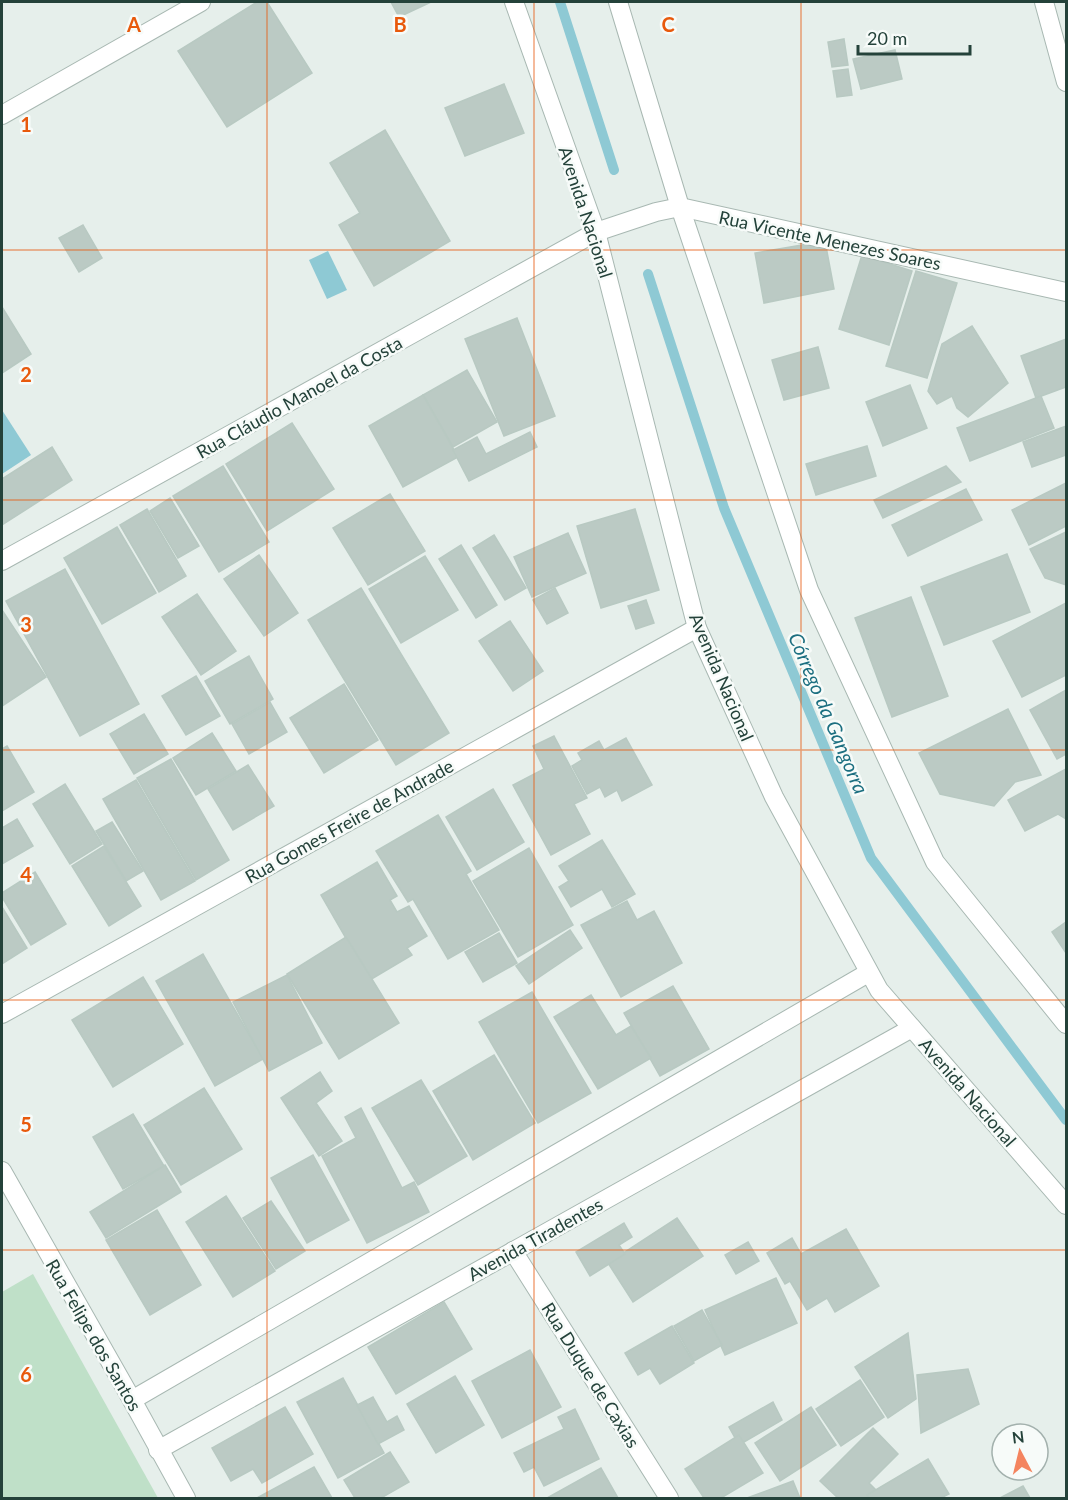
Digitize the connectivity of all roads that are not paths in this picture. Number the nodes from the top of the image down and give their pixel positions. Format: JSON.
{"nodes":[{"id":1,"x":201,"y":2,"type":"edge"},
{"id":2,"x":514,"y":2,"type":"edge"},
{"id":3,"x":618,"y":2,"type":"edge"},
{"id":4,"x":1044,"y":2,"type":"edge"},
{"id":5,"x":1066,"y":82,"type":"edge"},
{"id":6,"x":2,"y":115,"type":"edge"},
{"id":7,"x":680,"y":207,"type":"junction"},
{"id":8,"x":604,"y":230,"type":"junction"},
{"id":9,"x":1066,"y":291,"type":"edge"},
{"id":10,"x":2,"y":561,"type":"edge"},
{"id":11,"x":697,"y":628,"type":"junction"},
{"id":12,"x":868,"y":973,"type":"junction"},
{"id":13,"x":2,"y":1014,"type":"edge"},
{"id":14,"x":1066,"y":1024,"type":"edge"},
{"id":15,"x":912,"y":1028,"type":"junction"},
{"id":16,"x":2,"y":1171,"type":"edge"},
{"id":17,"x":1066,"y":1205,"type":"edge"},
{"id":18,"x":513,"y":1251,"type":"junction"},
{"id":19,"x":132,"y":1400,"type":"junction"},
{"id":20,"x":158,"y":1450,"type":"junction"},
{"id":21,"x":186,"y":1498,"type":"edge"},
{"id":22,"x":669,"y":1498,"type":"edge"}],
"edges":[{"from":1,"to":6,"type":"street"},
{"from":2,"to":8,"type":"street","name":"Avenida Nacional"},
{"from":3,"to":7,"type":"street"},
{"from":4,"to":5,"type":"street"},
{"from":7,"to":8,"type":"street","name":"Rua Vicente Menezes Soares"},
{"from":7,"to":9,"type":"street","name":"Rua Vicente Menezes Soares"},
{"from":7,"to":14,"type":"street"},
{"from":8,"to":10,"type":"street","name":"Rua Cláudio Manoel da Costa"},
{"from":8,"to":11,"type":"street","name":"Avenida Nacional"},
{"from":11,"to":12,"type":"street","name":"Avenida Nacional"},
{"from":11,"to":13,"type":"street","name":"Rua Gomes Freire de Andrade"},
{"from":12,"to":15,"type":"street","name":"Avenida Nacional"},
{"from":12,"to":19,"type":"street"},
{"from":15,"to":17,"type":"street","name":"Avenida Nacional"},
{"from":15,"to":18,"type":"street","name":"Avenida Tiradentes"},
{"from":16,"to":19,"type":"street","name":"Rua Felipe dos Santos"},
{"from":18,"to":20,"type":"street","name":"Avenida Tiradentes"},
{"from":18,"to":22,"type":"street","name":"Rua Duque de Caxias"},
{"from":19,"to":20,"type":"street","name":"Rua Felipe dos Santos"},
{"from":20,"to":21,"type":"street","name":"Rua Felipe dos Santos"}]}
